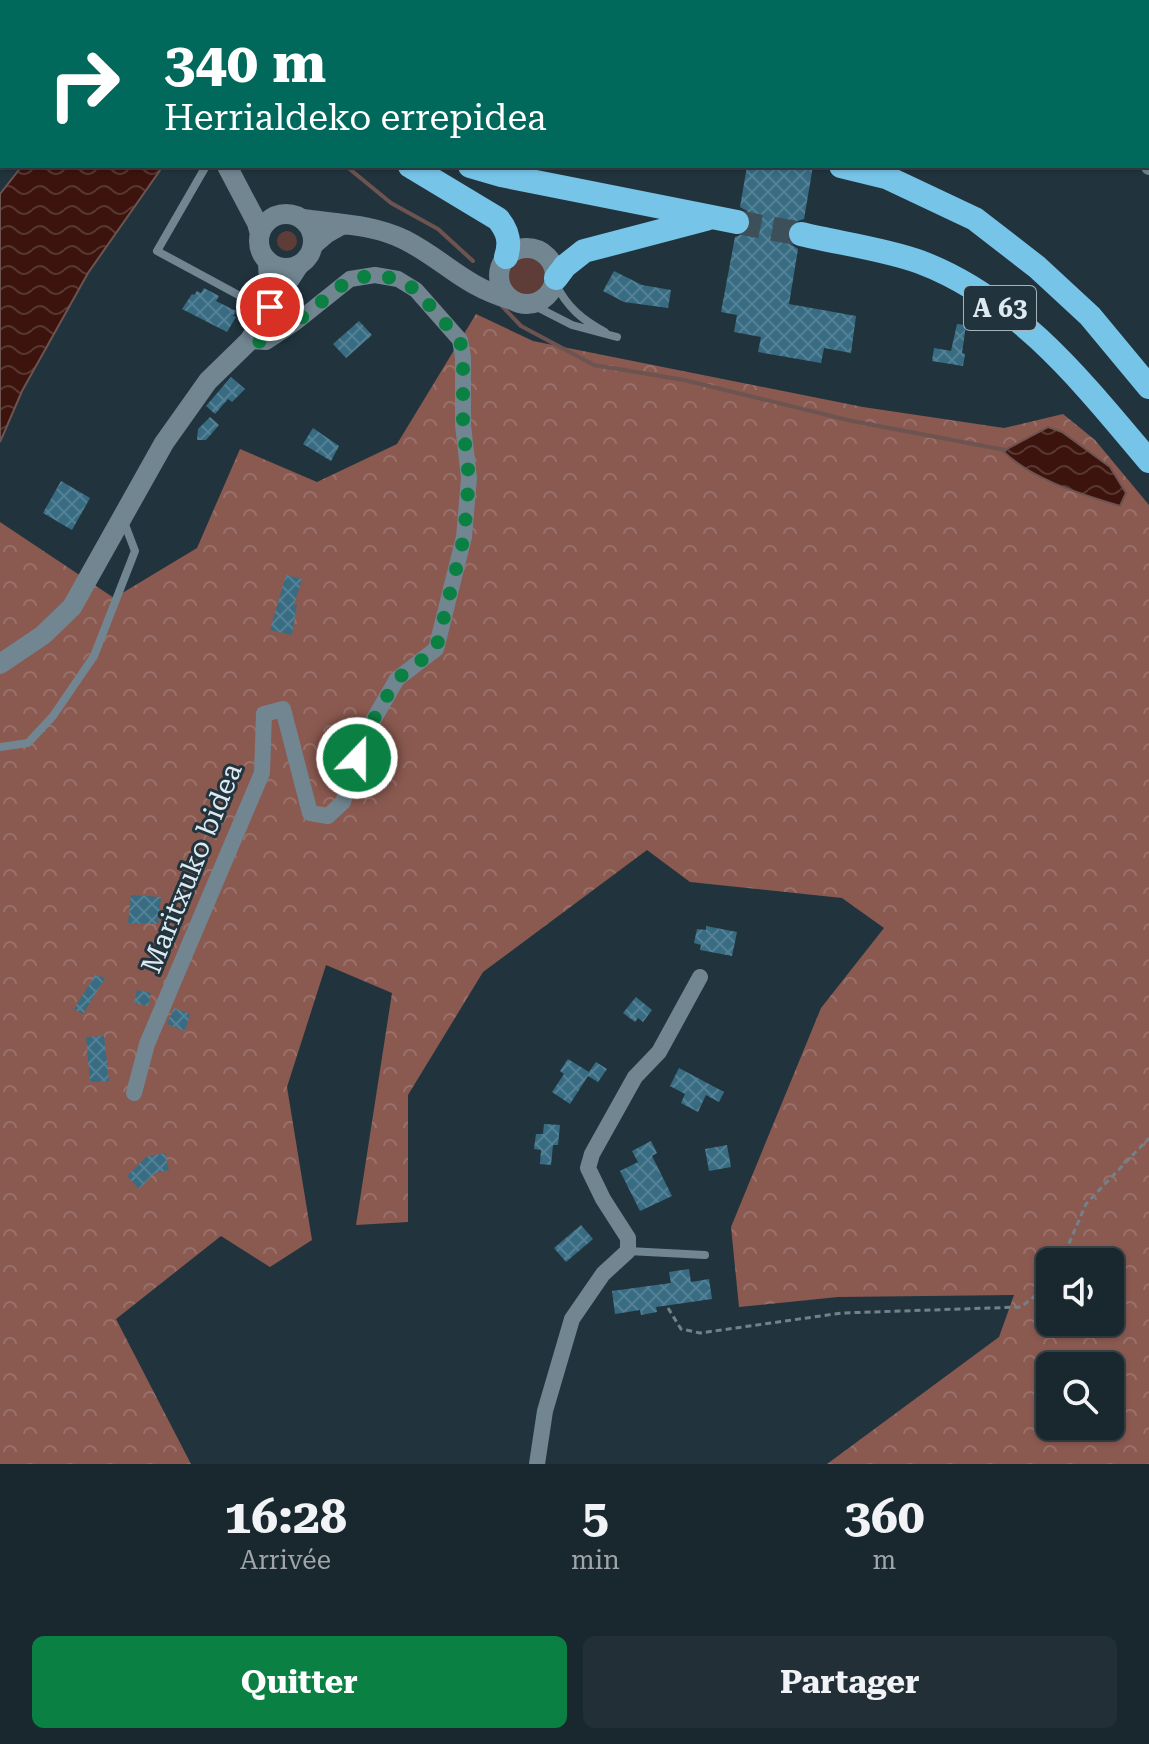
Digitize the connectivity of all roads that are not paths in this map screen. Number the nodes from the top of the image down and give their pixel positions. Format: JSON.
{"nodes":[{"id":1,"x":205,"y":168,"type":"edge"},
{"id":2,"x":228,"y":168,"type":"edge"},
{"id":3,"x":413,"y":168,"type":"edge"},
{"id":4,"x":477,"y":168,"type":"edge"},
{"id":5,"x":849,"y":168,"type":"edge"},
{"id":6,"x":239,"y":189,"type":"junction"},
{"id":7,"x":278,"y":215,"type":"junction"},
{"id":8,"x":711,"y":218,"type":"junction"},
{"id":9,"x":302,"y":219,"type":"junction"},
{"id":10,"x":737,"y":222,"type":"tunnel mouth"},
{"id":11,"x":343,"y":224,"type":"junction"},
{"id":12,"x":260,"y":234,"type":"junction"},
{"id":13,"x":801,"y":234,"type":"tunnel mouth"},
{"id":14,"x":313,"y":245,"type":"junction"},
{"id":15,"x":504,"y":260,"type":"junction"},
{"id":16,"x":268,"y":261,"type":"junction"},
{"id":17,"x":299,"y":265,"type":"junction"},
{"id":18,"x":453,"y":273,"type":"junction"},
{"id":19,"x":555,"y":281,"type":"junction"},
{"id":20,"x":522,"y":302,"type":"junction"},
{"id":21,"x":269,"y":309,"type":"junction"},
{"id":22,"x":249,"y":341,"type":"junction"},
{"id":23,"x":1149,"y":387,"type":"edge"},
{"id":24,"x":1149,"y":461,"type":"edge"},
{"id":25,"x":122,"y":517,"type":"junction"},
{"id":26,"x":0,"y":664,"type":"edge"},
{"id":27,"x":0,"y":747,"type":"edge"},
{"id":28,"x":700,"y":977,"type":"dead end"},
{"id":29,"x":134,"y":1093,"type":"dead end"},
{"id":30,"x":628,"y":1251,"type":"junction"},
{"id":31,"x":705,"y":1255,"type":"dead end"},
{"id":32,"x":537,"y":1464,"type":"edge"}],
"edges":[{"from":1,"to":21,"type":"lane"},
{"from":2,"to":6,"type":"street"},
{"from":3,"to":15,"type":"highway"},
{"from":4,"to":8,"type":"highway"},
{"from":5,"to":23,"type":"highway","number":"A 63"},
{"from":6,"to":7,"type":"street"},
{"from":6,"to":12,"type":"street"},
{"from":7,"to":9,"type":"street"},
{"from":7,"to":12,"type":"street"},
{"from":8,"to":10,"type":"highway"},
{"from":8,"to":19,"type":"highway"},
{"from":9,"to":11,"type":"street"},
{"from":9,"to":14,"type":"street"},
{"from":11,"to":14,"type":"street"},
{"from":11,"to":18,"type":"street"},
{"from":12,"to":16,"type":"street"},
{"from":13,"to":24,"type":"highway","number":"A 63"},
{"from":14,"to":17,"type":"street"},
{"from":15,"to":18,"type":"street"},
{"from":15,"to":19,"type":"street"},
{"from":15,"to":20,"type":"street"},
{"from":16,"to":17,"type":"street"},
{"from":16,"to":21,"type":"street"},
{"from":17,"to":21,"type":"street"},
{"from":18,"to":20,"type":"street"},
{"from":19,"to":20,"type":"street"},
{"from":19,"to":20,"type":"lane"},
{"from":21,"to":22,"type":"street"},
{"from":22,"to":25,"type":"street"},
{"from":22,"to":29,"type":"street","name":"Maritxuko bidea"},
{"from":25,"to":26,"type":"street"},
{"from":25,"to":27,"type":"lane"},
{"from":28,"to":30,"type":"street"},
{"from":30,"to":31,"type":"lane"},
{"from":30,"to":32,"type":"street"}]}
